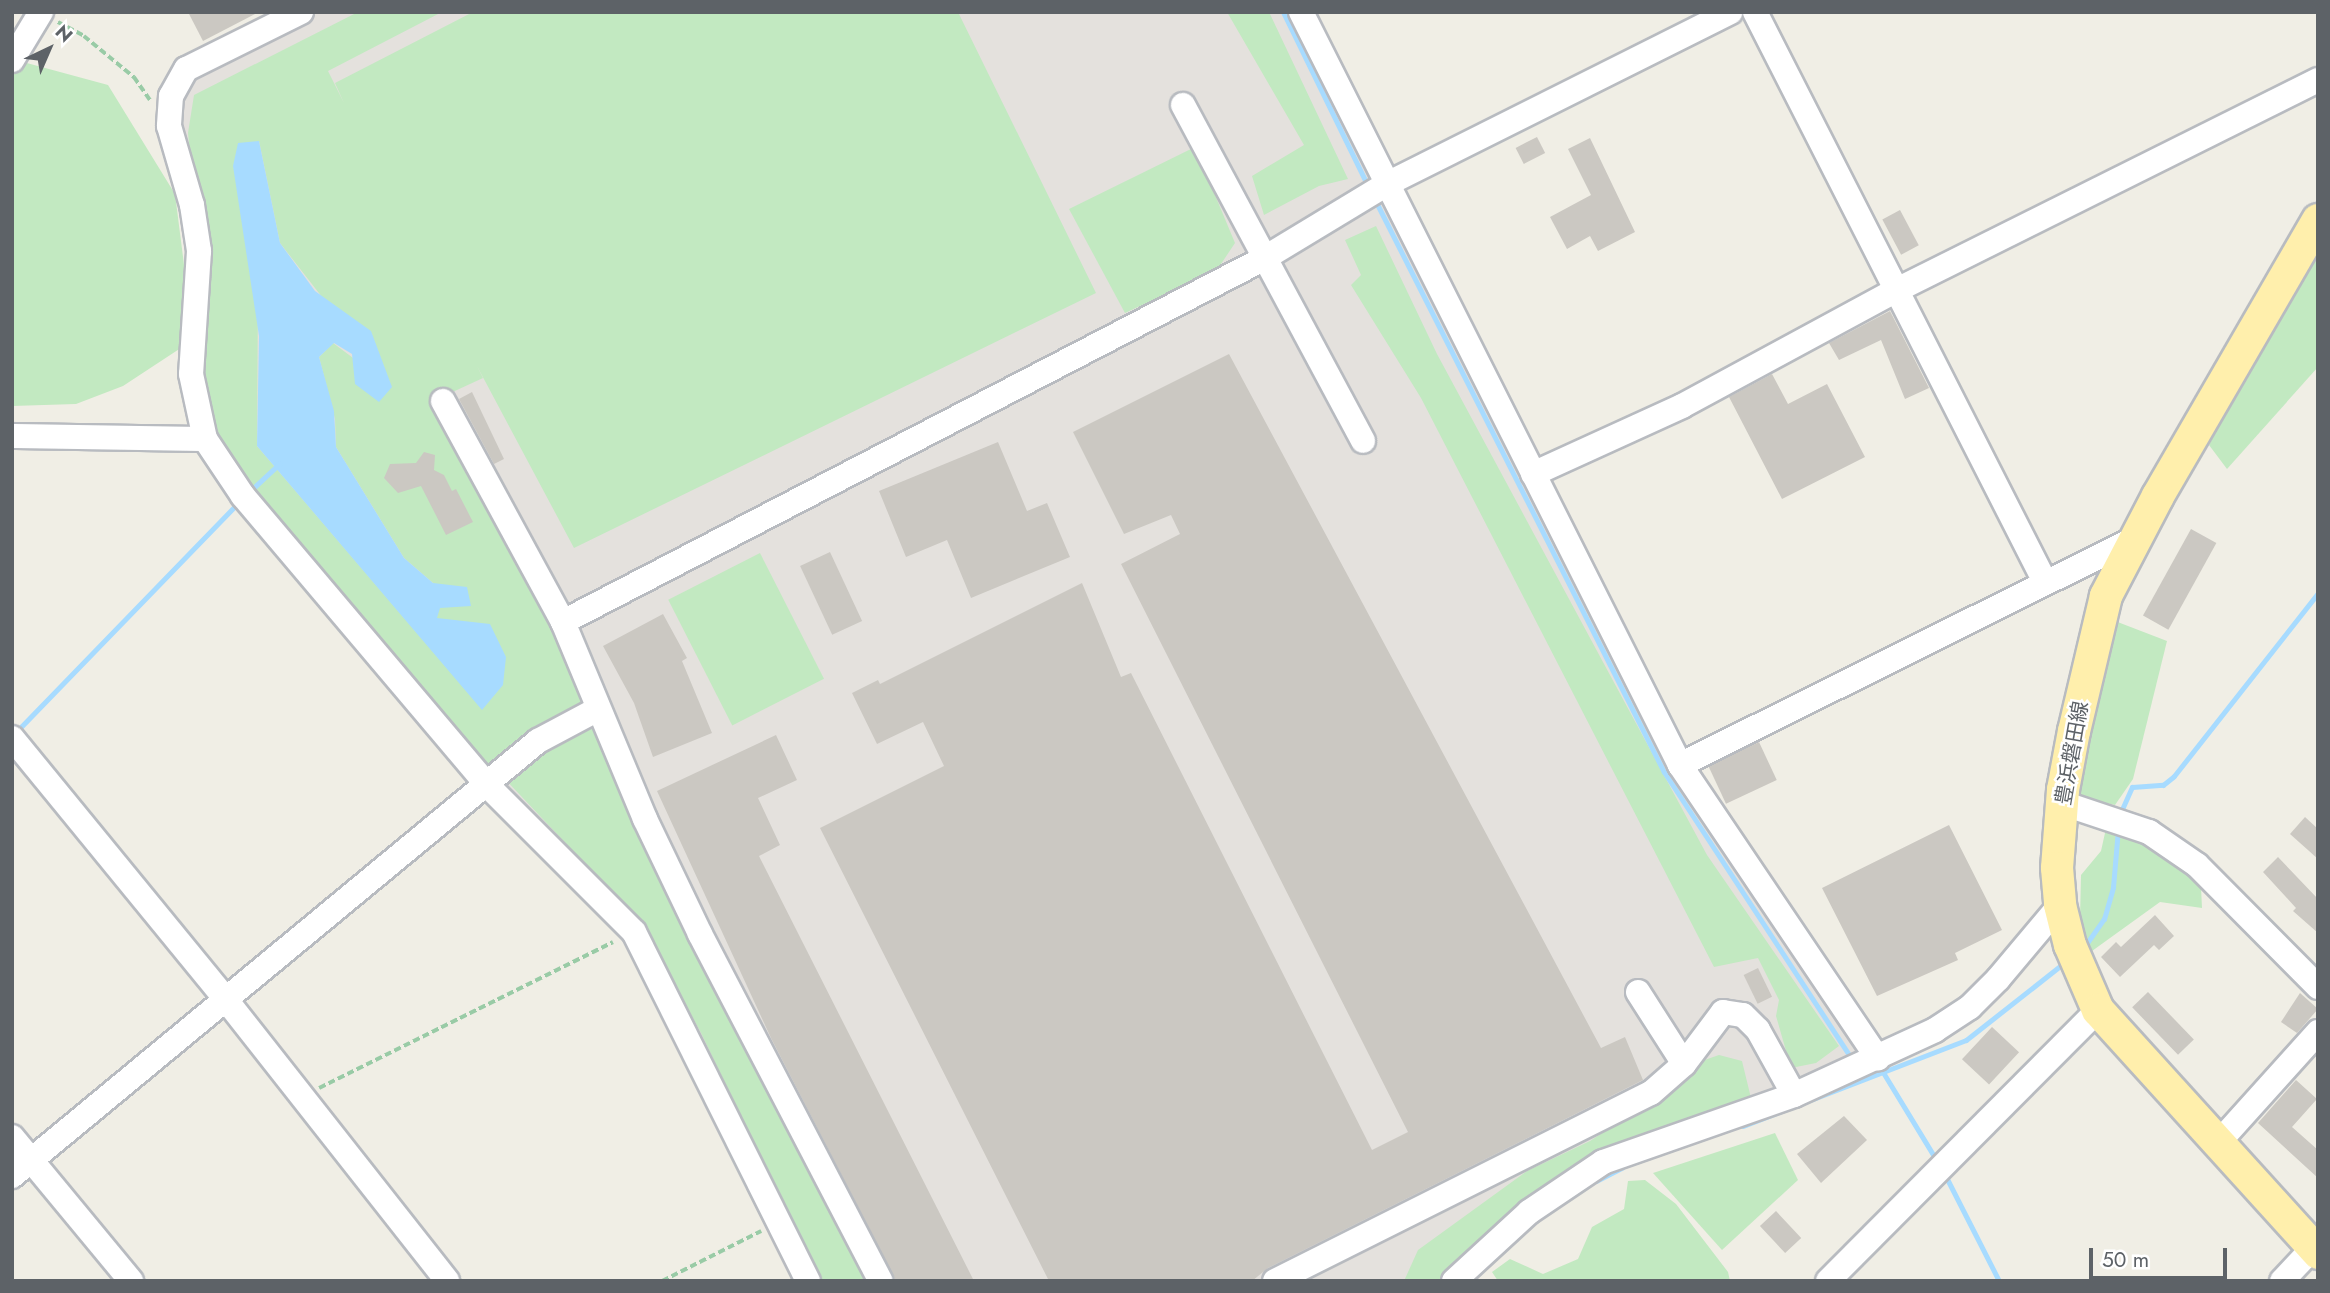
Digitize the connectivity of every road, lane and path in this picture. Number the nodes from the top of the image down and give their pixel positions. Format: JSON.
{"nodes":[{"id":1,"x":301,"y":12,"type":"edge"},
{"id":2,"x":1301,"y":12,"type":"edge"},
{"id":3,"x":1730,"y":12,"type":"edge"},
{"id":4,"x":1755,"y":12,"type":"edge"},
{"id":5,"x":41,"y":13,"type":"edge"},
{"id":6,"x":12,"y":60,"type":"edge"},
{"id":7,"x":2318,"y":80,"type":"edge"},
{"id":8,"x":1183,"y":105,"type":"dead end"},
{"id":9,"x":169,"y":126,"type":"junction"},
{"id":10,"x":1387,"y":184,"type":"junction"},
{"id":11,"x":2318,"y":220,"type":"edge"},
{"id":12,"x":1264,"y":258,"type":"junction"},
{"id":13,"x":1895,"y":291,"type":"junction"},
{"id":14,"x":443,"y":401,"type":"dead end"},
{"id":15,"x":12,"y":436,"type":"edge"},
{"id":16,"x":205,"y":439,"type":"junction"},
{"id":17,"x":1363,"y":441,"type":"dead end"},
{"id":18,"x":1533,"y":474,"type":"junction"},
{"id":19,"x":2134,"y":539,"type":"junction"},
{"id":20,"x":2044,"y":580,"type":"junction"},
{"id":21,"x":563,"y":622,"type":"junction"},
{"id":22,"x":598,"y":709,"type":"junction"},
{"id":23,"x":12,"y":738,"type":"edge"},
{"id":24,"x":1680,"y":765,"type":"junction"},
{"id":25,"x":486,"y":784,"type":"junction"},
{"id":26,"x":2062,"y":803,"type":"junction"},
{"id":27,"x":2060,"y":905,"type":"junction"},
{"id":28,"x":634,"y":932,"type":"junction"},
{"id":29,"x":2318,"y":986,"type":"edge"},
{"id":30,"x":1638,"y":992,"type":"dead end"},
{"id":31,"x":227,"y":1000,"type":"junction"},
{"id":32,"x":2098,"y":1010,"type":"junction"},
{"id":33,"x":2318,"y":1032,"type":"edge"},
{"id":34,"x":1878,"y":1059,"type":"junction"},
{"id":35,"x":1684,"y":1064,"type":"junction"},
{"id":36,"x":1794,"y":1095,"type":"junction"},
{"id":37,"x":302,"y":1096,"type":"junction"},
{"id":38,"x":12,"y":1137,"type":"edge"},
{"id":39,"x":2219,"y":1142,"type":"junction"},
{"id":40,"x":32,"y":1160,"type":"junction"},
{"id":41,"x":12,"y":1176,"type":"edge"},
{"id":42,"x":778,"y":1222,"type":"junction"},
{"id":43,"x":2315,"y":1250,"type":"edge"},
{"id":44,"x":131,"y":1281,"type":"edge"},
{"id":45,"x":447,"y":1281,"type":"edge"},
{"id":46,"x":662,"y":1281,"type":"edge"},
{"id":47,"x":808,"y":1281,"type":"edge"},
{"id":48,"x":881,"y":1281,"type":"edge"},
{"id":49,"x":1275,"y":1281,"type":"edge"},
{"id":50,"x":1454,"y":1281,"type":"edge"},
{"id":51,"x":1828,"y":1281,"type":"edge"},
{"id":52,"x":2282,"y":1281,"type":"edge"}],
"edges":[{"from":1,"to":9,"type":"street"},
{"from":2,"to":10,"type":"street"},
{"from":3,"to":10,"type":"street"},
{"from":4,"to":13,"type":"street"},
{"from":5,"to":6,"type":"street"},
{"from":5,"to":9,"type":"path"},
{"from":7,"to":13,"type":"street"},
{"from":8,"to":12,"type":"street"},
{"from":9,"to":16,"type":"street"},
{"from":10,"to":12,"type":"street"},
{"from":10,"to":18,"type":"street"},
{"from":11,"to":19,"type":"main road","name":"豊浜磐田線"},
{"from":12,"to":17,"type":"street"},
{"from":12,"to":21,"type":"street"},
{"from":13,"to":18,"type":"street"},
{"from":13,"to":20,"type":"street"},
{"from":14,"to":21,"type":"street"},
{"from":15,"to":16,"type":"street"},
{"from":16,"to":25,"type":"street"},
{"from":18,"to":24,"type":"street"},
{"from":19,"to":20,"type":"street"},
{"from":19,"to":26,"type":"main road","name":"豊浜磐田線"},
{"from":20,"to":24,"type":"street"},
{"from":21,"to":22,"type":"street"},
{"from":22,"to":25,"type":"street"},
{"from":22,"to":48,"type":"street"},
{"from":23,"to":31,"type":"street"},
{"from":24,"to":34,"type":"street"},
{"from":25,"to":28,"type":"street"},
{"from":25,"to":31,"type":"street"},
{"from":26,"to":27,"type":"main road","name":"豊浜磐田線"},
{"from":26,"to":29,"type":"street"},
{"from":27,"to":32,"type":"main road","name":"豊浜磐田線"},
{"from":27,"to":34,"type":"street"},
{"from":28,"to":37,"type":"path"},
{"from":28,"to":42,"type":"street"},
{"from":30,"to":35,"type":"street"},
{"from":31,"to":37,"type":"street"},
{"from":31,"to":40,"type":"street"},
{"from":32,"to":39,"type":"main road","name":"豊浜磐田線"},
{"from":32,"to":51,"type":"street"},
{"from":33,"to":39,"type":"street"},
{"from":34,"to":36,"type":"street"},
{"from":35,"to":36,"type":"street"},
{"from":35,"to":49,"type":"street"},
{"from":36,"to":50,"type":"street"},
{"from":37,"to":45,"type":"street"},
{"from":38,"to":40,"type":"street"},
{"from":39,"to":43,"type":"main road","name":"豊浜磐田線"},
{"from":40,"to":41,"type":"street"},
{"from":40,"to":44,"type":"street"},
{"from":42,"to":46,"type":"path"},
{"from":42,"to":47,"type":"street"},
{"from":43,"to":52,"type":"street"}]}
